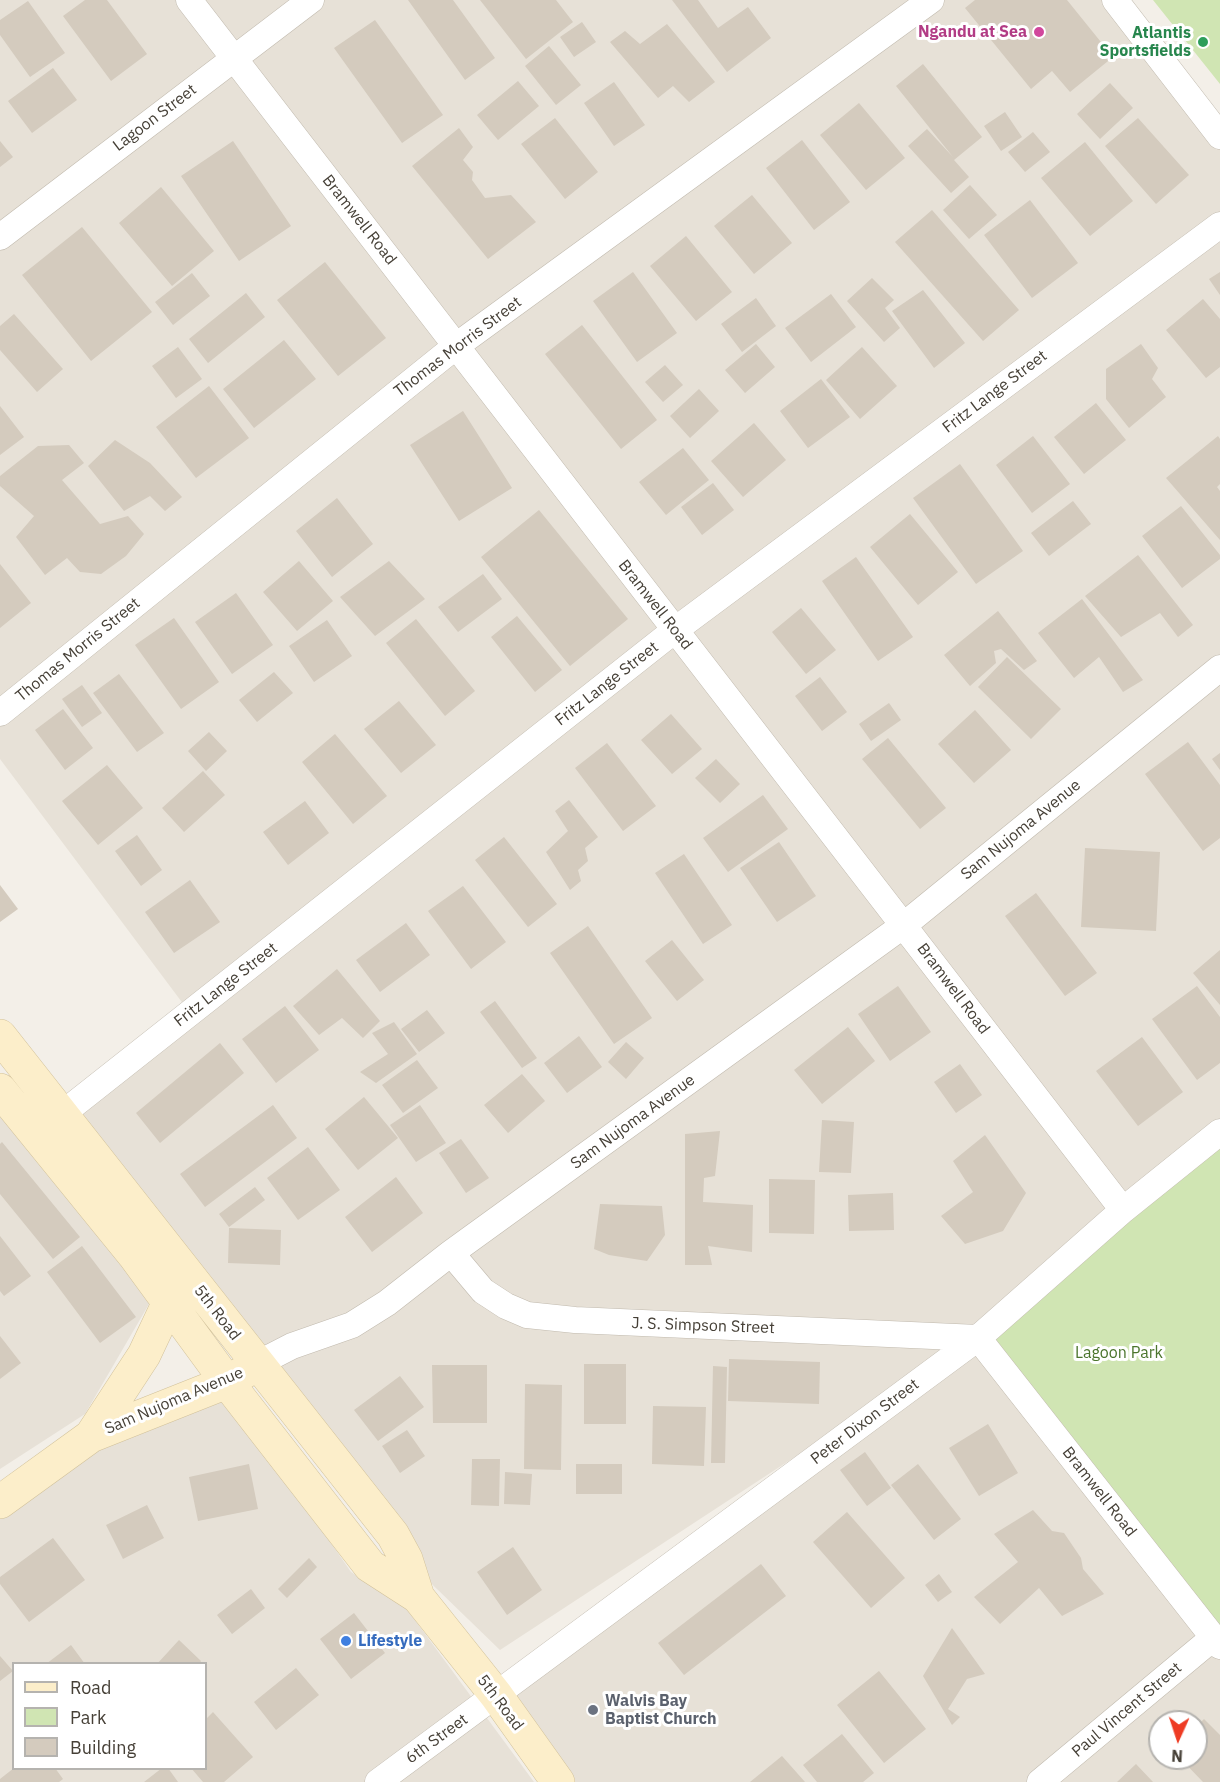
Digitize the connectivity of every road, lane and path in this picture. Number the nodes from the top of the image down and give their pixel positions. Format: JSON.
{"nodes":[{"id":1,"x":189,"y":0,"type":"edge"},
{"id":2,"x":311,"y":0,"type":"edge"},
{"id":3,"x":931,"y":0,"type":"edge"},
{"id":4,"x":1115,"y":0,"type":"edge"},
{"id":5,"x":234,"y":58,"type":"junction"},
{"id":6,"x":1220,"y":136,"type":"edge"},
{"id":7,"x":1220,"y":225,"type":"edge"},
{"id":8,"x":0,"y":237,"type":"edge"},
{"id":9,"x":456,"y":346,"type":"junction"},
{"id":10,"x":675,"y":630,"type":"junction"},
{"id":11,"x":1220,"y":668,"type":"edge"},
{"id":12,"x":0,"y":713,"type":"edge"},
{"id":13,"x":904,"y":925,"type":"junction"},
{"id":14,"x":0,"y":1036,"type":"edge"},
{"id":15,"x":0,"y":1090,"type":"edge"},
{"id":16,"x":62,"y":1114,"type":"junction"},
{"id":17,"x":1220,"y":1132,"type":"edge"},
{"id":18,"x":1123,"y":1210,"type":"junction"},
{"id":19,"x":451,"y":1253,"type":"junction"},
{"id":20,"x":169,"y":1302,"type":"junction"},
{"id":21,"x":978,"y":1338,"type":"junction"},
{"id":22,"x":257,"y":1364,"type":"junction"},
{"id":23,"x":227,"y":1382,"type":"junction"},
{"id":24,"x":90,"y":1436,"type":"junction"},
{"id":25,"x":0,"y":1502,"type":"edge"},
{"id":26,"x":418,"y":1597,"type":"junction"},
{"id":27,"x":1217,"y":1642,"type":"edge"},
{"id":28,"x":496,"y":1695,"type":"junction"},
{"id":29,"x":378,"y":1782,"type":"edge"},
{"id":30,"x":558,"y":1782,"type":"edge"},
{"id":31,"x":1040,"y":1782,"type":"edge"}],
"edges":[{"from":1,"to":5,"type":"street","name":"Bramwell Road"},
{"from":2,"to":5,"type":"street","name":"Lagoon Street"},
{"from":3,"to":9,"type":"street","name":"Thomas Morris Street"},
{"from":4,"to":6,"type":"street"},
{"from":5,"to":8,"type":"street","name":"Lagoon Street"},
{"from":5,"to":9,"type":"street","name":"Bramwell Road"},
{"from":7,"to":10,"type":"street","name":"Fritz Lange Street"},
{"from":9,"to":10,"type":"street","name":"Bramwell Road"},
{"from":9,"to":12,"type":"street","name":"Thomas Morris Street"},
{"from":10,"to":13,"type":"street","name":"Bramwell Road"},
{"from":10,"to":16,"type":"street","name":"Fritz Lange Street"},
{"from":11,"to":13,"type":"street","name":"Sam Nujoma Avenue"},
{"from":13,"to":18,"type":"street","name":"Bramwell Road"},
{"from":13,"to":19,"type":"street","name":"Sam Nujoma Avenue"},
{"from":14,"to":16,"type":"main road","name":"5th Road"},
{"from":15,"to":20,"type":"main road","name":"5th Road"},
{"from":16,"to":22,"type":"main road","name":"5th Road"},
{"from":17,"to":18,"type":"street","name":"Peter Dixon Street"},
{"from":18,"to":21,"type":"street","name":"Peter Dixon Street"},
{"from":19,"to":21,"type":"street","name":"J. S. Simpson Street"},
{"from":19,"to":22,"type":"street","name":"Sam Nujoma Avenue"},
{"from":20,"to":23,"type":"main road","name":"5th Road"},
{"from":20,"to":24,"type":"main road"},
{"from":21,"to":27,"type":"street","name":"Bramwell Road"},
{"from":21,"to":28,"type":"street","name":"Peter Dixon Street"},
{"from":22,"to":23,"type":"main road","name":"Sam Nujoma Avenue"},
{"from":22,"to":26,"type":"main road","name":"5th Road"},
{"from":23,"to":24,"type":"main road","name":"Sam Nujoma Avenue"},
{"from":23,"to":26,"type":"main road","name":"5th Road"},
{"from":24,"to":25,"type":"main road","name":"Sam Nujoma Avenue"},
{"from":26,"to":28,"type":"main road","name":"5th Road"},
{"from":27,"to":31,"type":"street","name":"Paul Vincent Street"},
{"from":28,"to":29,"type":"street","name":"6th Street"},
{"from":28,"to":30,"type":"main road","name":"5th Road"}]}
